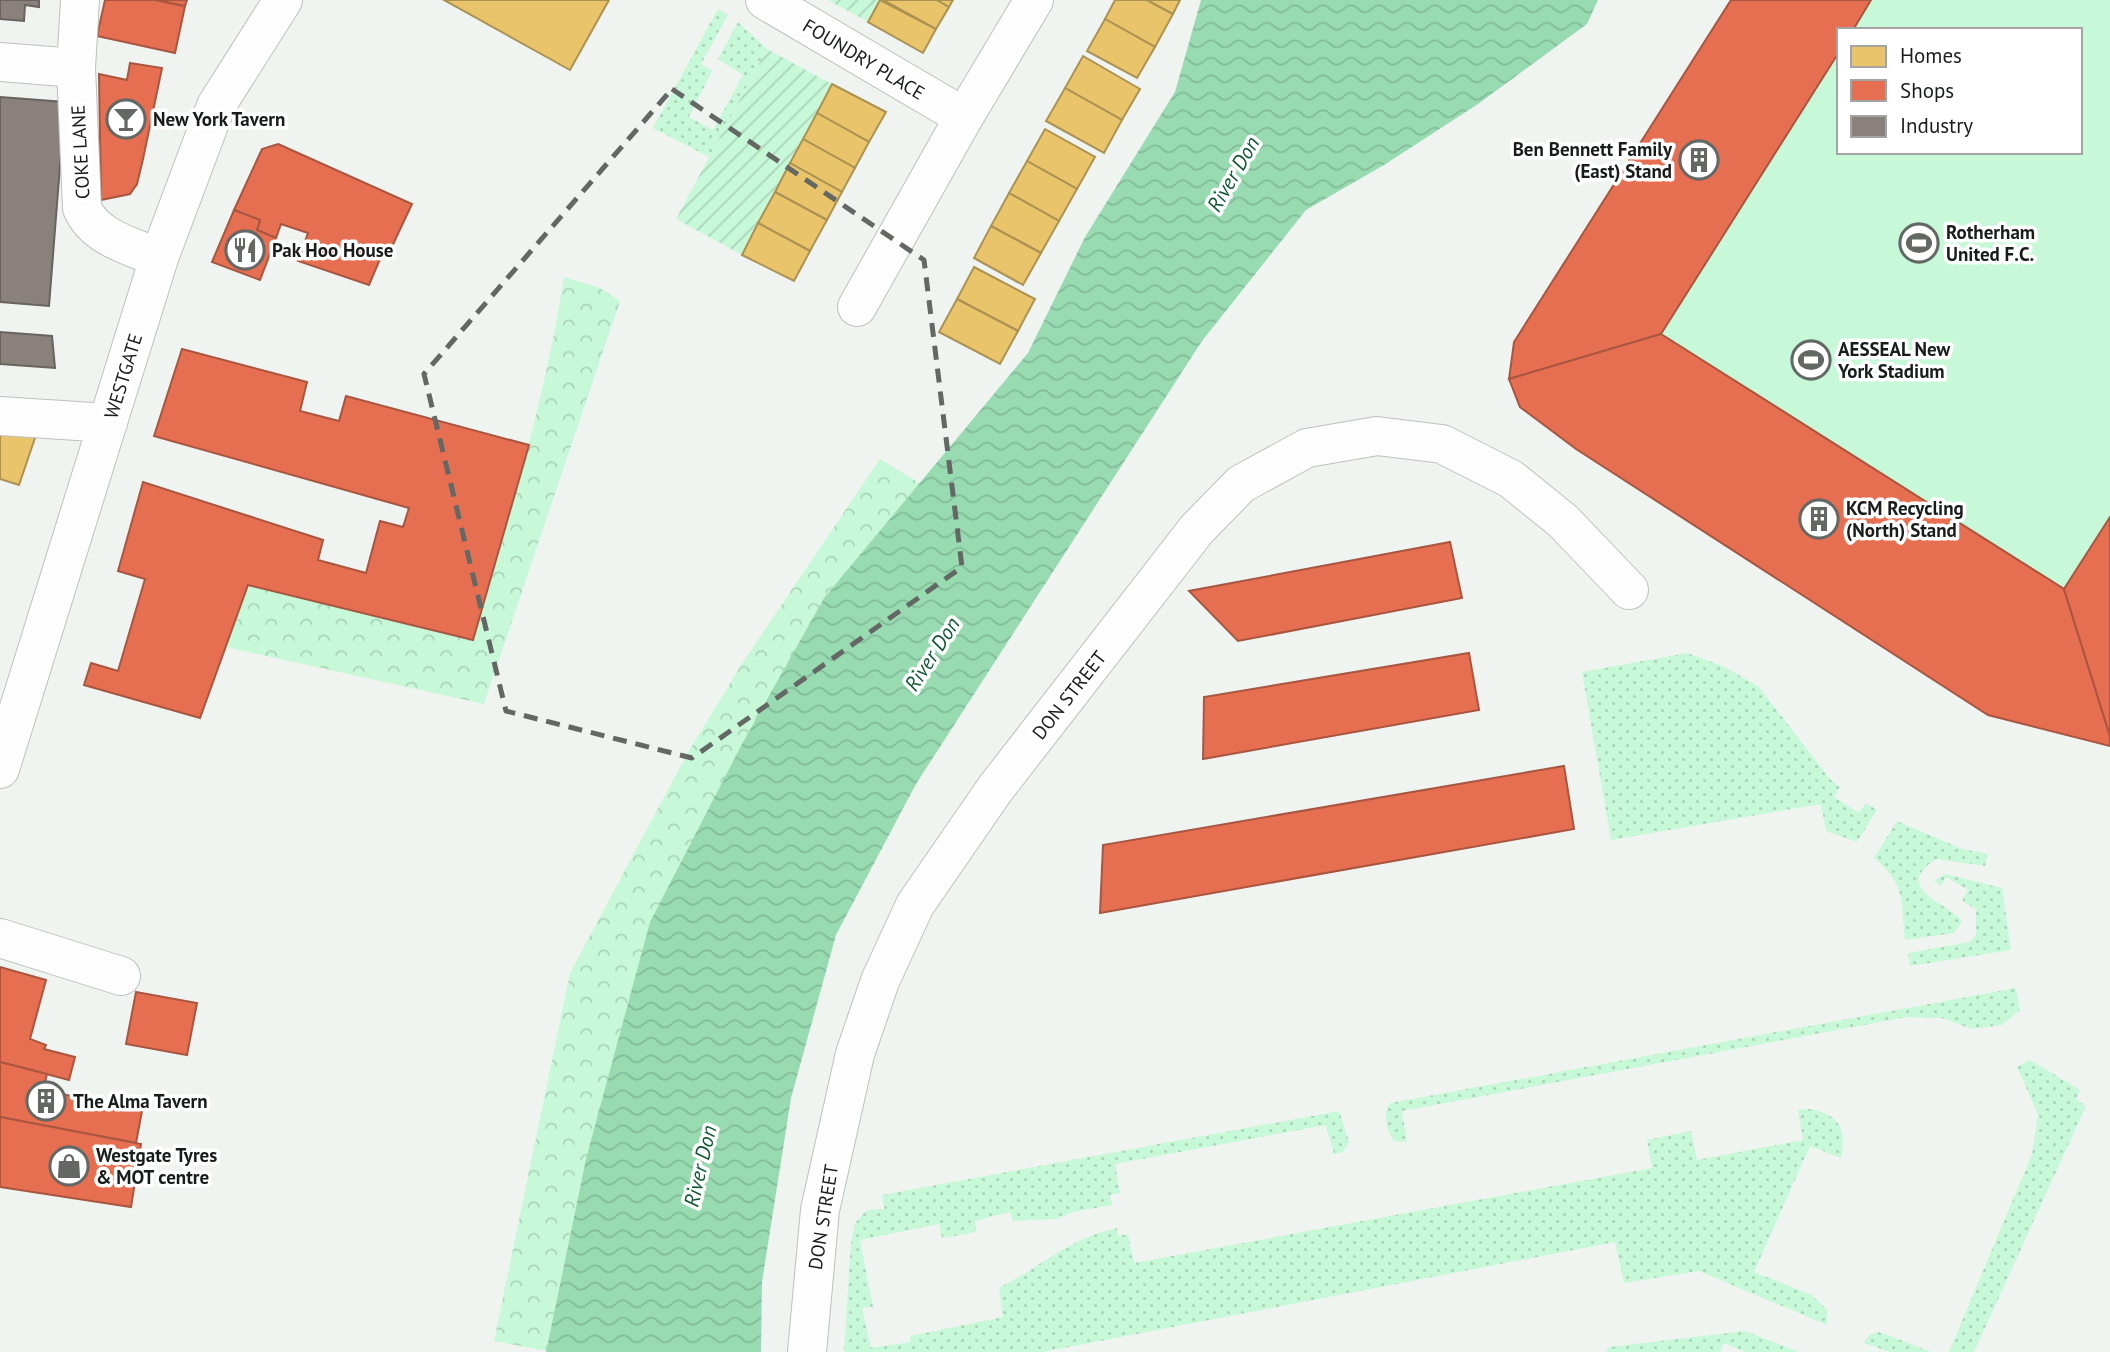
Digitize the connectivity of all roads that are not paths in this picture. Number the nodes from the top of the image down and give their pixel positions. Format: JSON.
{"nodes":[{"id":1,"x":80,"y":0,"type":"edge"},
{"id":2,"x":284,"y":0,"type":"edge"},
{"id":3,"x":765,"y":0,"type":"edge"},
{"id":4,"x":1034,"y":0,"type":"edge"},
{"id":5,"x":0,"y":62,"type":"edge"},
{"id":6,"x":76,"y":68,"type":"junction"},
{"id":7,"x":964,"y":117,"type":"junction"},
{"id":8,"x":159,"y":258,"type":"junction"},
{"id":9,"x":857,"y":307,"type":"dead end"},
{"id":10,"x":0,"y":416,"type":"edge"},
{"id":11,"x":108,"y":423,"type":"junction"},
{"id":12,"x":1629,"y":590,"type":"dead end"},
{"id":13,"x":0,"y":769,"type":"edge"},
{"id":14,"x":0,"y":938,"type":"edge"},
{"id":15,"x":121,"y":976,"type":"dead end"},
{"id":16,"x":807,"y":1352,"type":"edge"}],
"edges":[{"from":1,"to":6,"type":"street","name":"COKE LANE"},
{"from":2,"to":8,"type":"street","name":"WESTGATE"},
{"from":3,"to":7,"type":"street","name":"FOUNDRY PLACE"},
{"from":4,"to":7,"type":"street"},
{"from":5,"to":6,"type":"street"},
{"from":6,"to":8,"type":"street","name":"COKE LANE"},
{"from":7,"to":9,"type":"street"},
{"from":8,"to":11,"type":"street","name":"WESTGATE"},
{"from":10,"to":11,"type":"street"},
{"from":11,"to":13,"type":"street","name":"WESTGATE"},
{"from":12,"to":16,"type":"street","name":"DON STREET"},
{"from":14,"to":15,"type":"street"}]}
